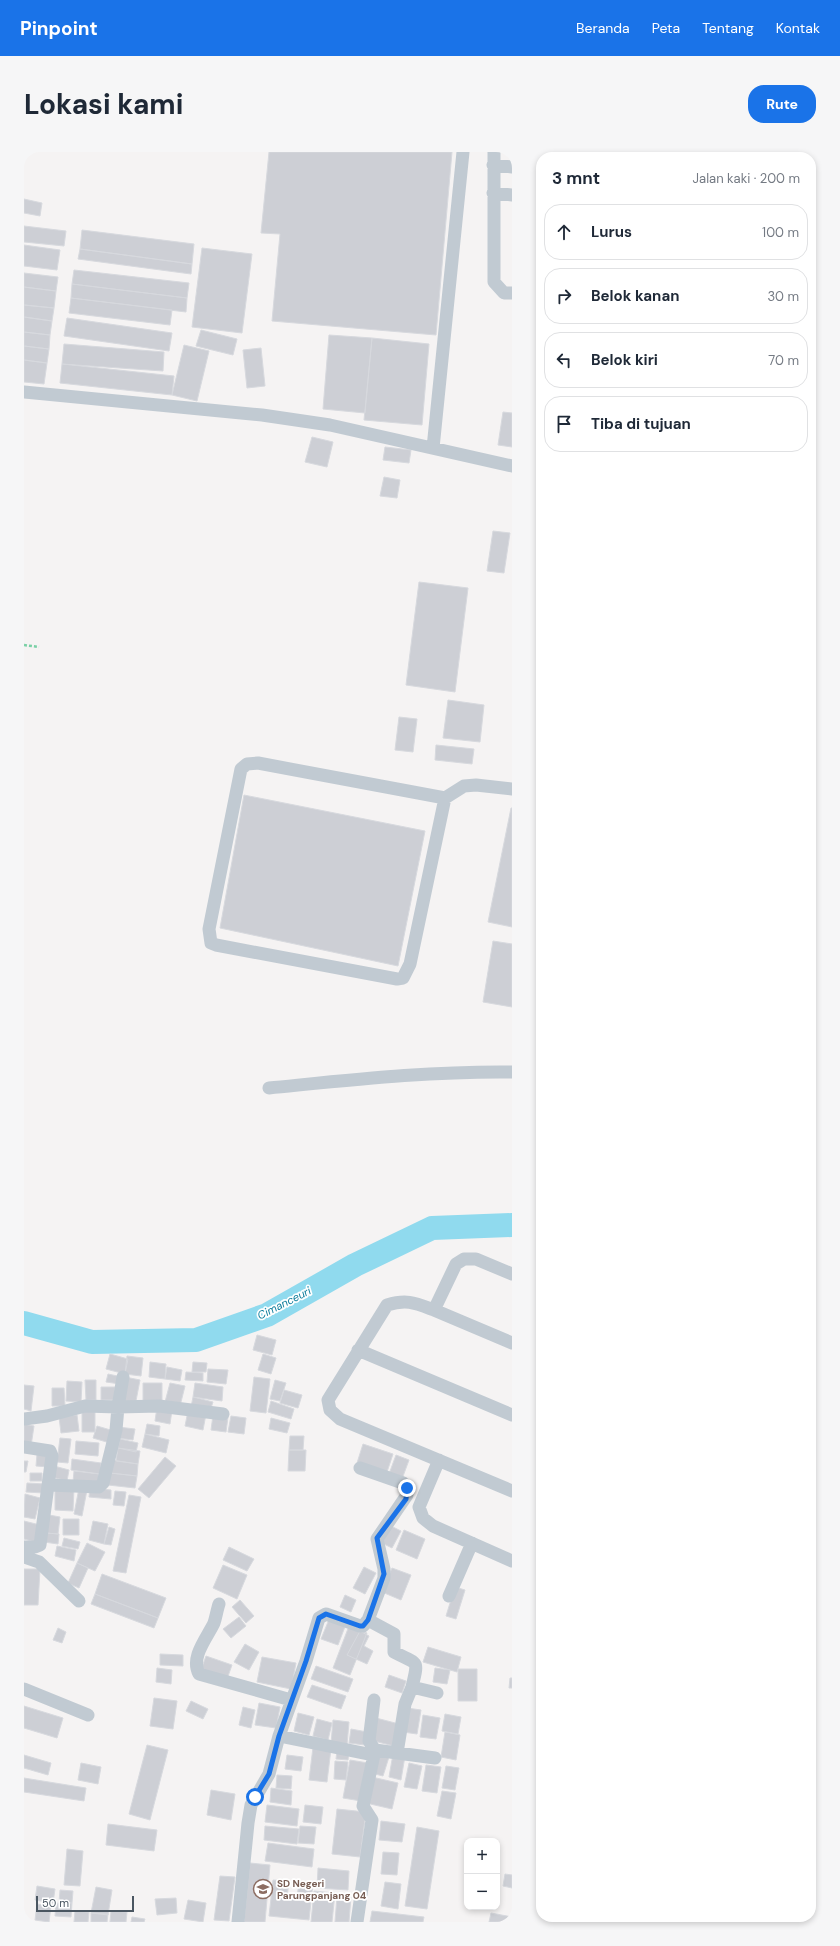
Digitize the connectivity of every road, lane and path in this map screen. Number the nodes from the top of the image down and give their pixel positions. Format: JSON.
{"nodes":[{"id":1,"x":463,"y":152,"type":"edge"},
{"id":2,"x":494,"y":152,"type":"edge"},
{"id":3,"x":493,"y":165,"type":"junction"},
{"id":4,"x":512,"y":167,"type":"edge"},
{"id":5,"x":493,"y":193,"type":"junction"},
{"id":6,"x":512,"y":195,"type":"edge"},
{"id":7,"x":512,"y":293,"type":"edge"},
{"id":8,"x":24,"y":392,"type":"edge"},
{"id":9,"x":433,"y":448,"type":"junction"},
{"id":10,"x":512,"y":466,"type":"edge"},
{"id":11,"x":24,"y":646,"type":"edge"},
{"id":12,"x":39,"y":647,"type":"dead end"},
{"id":13,"x":512,"y":789,"type":"edge"},
{"id":14,"x":445,"y":798,"type":"junction"},
{"id":15,"x":512,"y":1072,"type":"edge"},
{"id":16,"x":269,"y":1088,"type":"dead end"},
{"id":17,"x":512,"y":1274,"type":"edge"},
{"id":18,"x":434,"y":1310,"type":"junction"},
{"id":19,"x":512,"y":1343,"type":"edge"},
{"id":20,"x":358,"y":1350,"type":"junction"},
{"id":21,"x":123,"y":1377,"type":"dead end"},
{"id":22,"x":118,"y":1407,"type":"junction"},
{"id":23,"x":223,"y":1414,"type":"dead end"},
{"id":24,"x":512,"y":1415,"type":"edge"},
{"id":25,"x":24,"y":1419,"type":"edge"},
{"id":26,"x":24,"y":1447,"type":"edge"},
{"id":27,"x":439,"y":1460,"type":"junction"},
{"id":28,"x":360,"y":1468,"type":"dead end"},
{"id":29,"x":49,"y":1485,"type":"junction"},
{"id":30,"x":512,"y":1490,"type":"edge"},
{"id":31,"x":472,"y":1543,"type":"junction"},
{"id":32,"x":24,"y":1546,"type":"edge"},
{"id":33,"x":24,"y":1557,"type":"edge"},
{"id":34,"x":512,"y":1561,"type":"edge"},
{"id":35,"x":449,"y":1596,"type":"dead end"},
{"id":36,"x":80,"y":1601,"type":"dead end"},
{"id":37,"x":219,"y":1604,"type":"dead end"},
{"id":38,"x":368,"y":1620,"type":"junction"},
{"id":39,"x":412,"y":1687,"type":"junction"},
{"id":40,"x":24,"y":1689,"type":"edge"},
{"id":41,"x":437,"y":1693,"type":"dead end"},
{"id":42,"x":291,"y":1700,"type":"junction"},
{"id":43,"x":374,"y":1700,"type":"dead end"},
{"id":44,"x":88,"y":1715,"type":"dead end"},
{"id":45,"x":279,"y":1736,"type":"junction"},
{"id":46,"x":374,"y":1752,"type":"junction"},
{"id":47,"x":398,"y":1752,"type":"junction"},
{"id":48,"x":435,"y":1758,"type":"dead end"},
{"id":49,"x":238,"y":1922,"type":"edge"},
{"id":50,"x":358,"y":1922,"type":"edge"}],
"edges":[{"from":1,"to":9,"type":"street"},
{"from":2,"to":3,"type":"street"},
{"from":3,"to":4,"type":"street"},
{"from":3,"to":5,"type":"street"},
{"from":5,"to":6,"type":"street"},
{"from":5,"to":7,"type":"street"},
{"from":8,"to":9,"type":"street"},
{"from":9,"to":10,"type":"street"},
{"from":11,"to":12,"type":"path"},
{"from":13,"to":14,"type":"street"},
{"from":14,"to":14,"type":"street"},
{"from":15,"to":16,"type":"street"},
{"from":17,"to":18,"type":"street"},
{"from":18,"to":19,"type":"street"},
{"from":18,"to":20,"type":"street"},
{"from":20,"to":24,"type":"street"},
{"from":20,"to":27,"type":"street"},
{"from":21,"to":22,"type":"street"},
{"from":22,"to":23,"type":"street"},
{"from":22,"to":25,"type":"street"},
{"from":22,"to":29,"type":"street"},
{"from":26,"to":29,"type":"street"},
{"from":27,"to":30,"type":"street"},
{"from":27,"to":31,"type":"street"},
{"from":28,"to":38,"type":"street"},
{"from":29,"to":32,"type":"street"},
{"from":31,"to":34,"type":"street"},
{"from":31,"to":35,"type":"street"},
{"from":33,"to":36,"type":"street"},
{"from":37,"to":42,"type":"street"},
{"from":38,"to":39,"type":"street"},
{"from":38,"to":42,"type":"street"},
{"from":39,"to":41,"type":"street"},
{"from":39,"to":47,"type":"street"},
{"from":40,"to":44,"type":"street"},
{"from":42,"to":45,"type":"street"},
{"from":43,"to":46,"type":"street"},
{"from":45,"to":46,"type":"street"},
{"from":45,"to":49,"type":"street"},
{"from":46,"to":47,"type":"street"},
{"from":46,"to":50,"type":"street"},
{"from":47,"to":48,"type":"street"}]}
